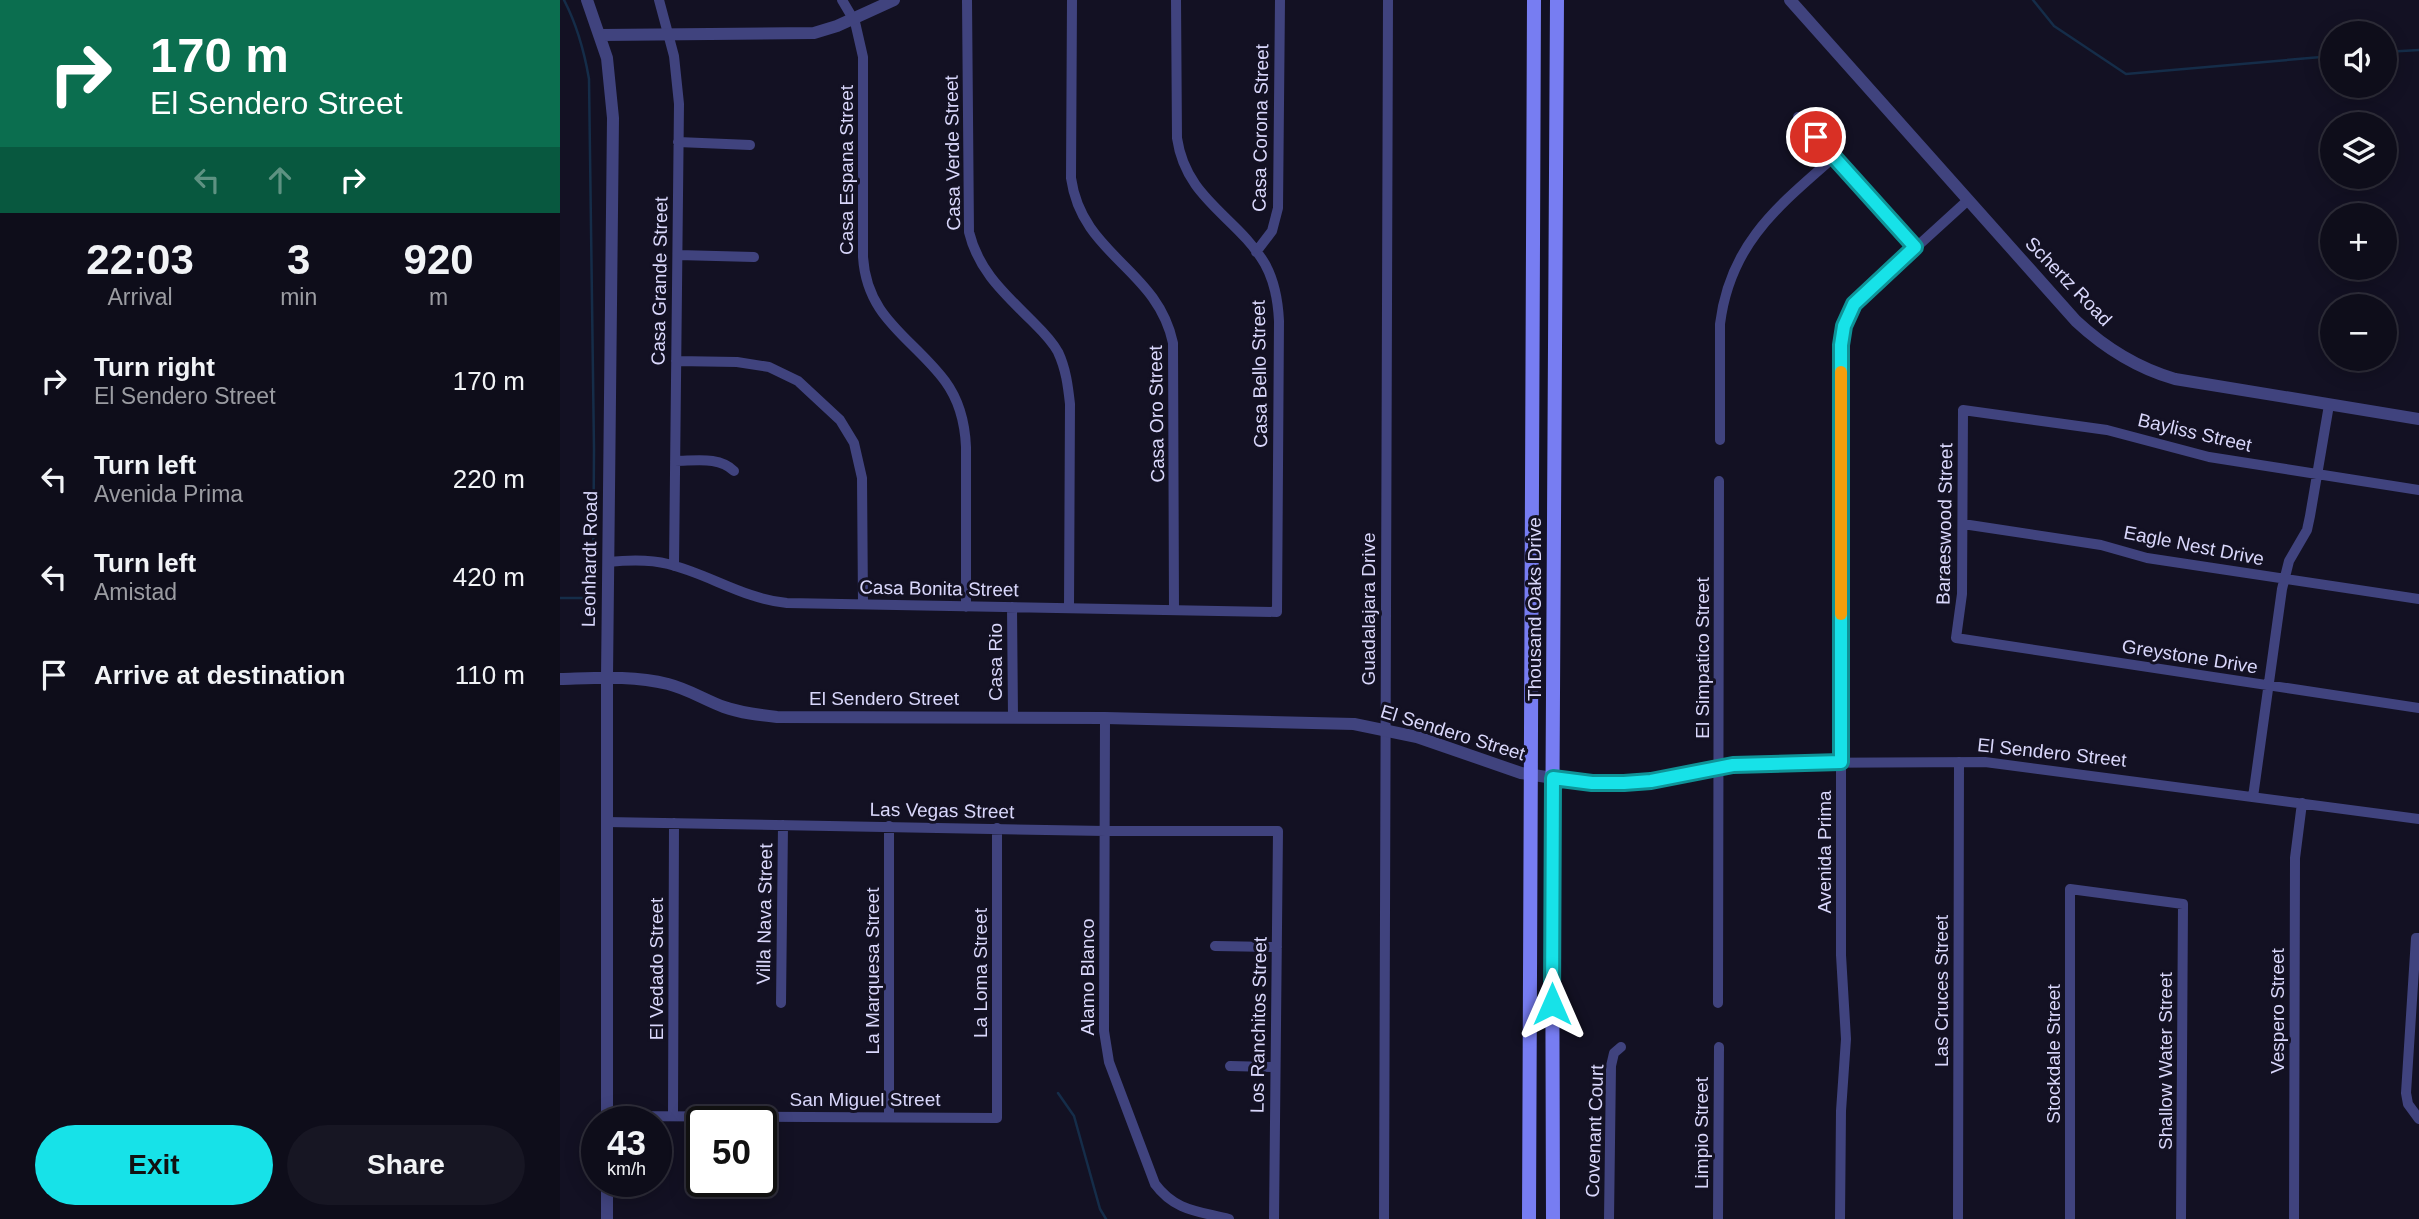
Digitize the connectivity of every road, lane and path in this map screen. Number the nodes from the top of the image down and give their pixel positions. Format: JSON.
{"nodes":[{"id":1,"x":587,"y":0,"type":"edge"},
{"id":2,"x":659,"y":0,"type":"edge"},
{"id":3,"x":842,"y":0,"type":"edge"},
{"id":4,"x":894,"y":0,"type":"edge"},
{"id":5,"x":967,"y":0,"type":"edge"},
{"id":6,"x":1072,"y":0,"type":"edge"},
{"id":7,"x":1176,"y":0,"type":"edge"},
{"id":8,"x":1280,"y":0,"type":"edge"},
{"id":9,"x":1388,"y":0,"type":"edge"},
{"id":10,"x":1534,"y":0,"type":"edge"},
{"id":11,"x":1557,"y":0,"type":"edge"},
{"id":12,"x":1790,"y":0,"type":"edge"},
{"id":13,"x":853,"y":19,"type":"junction"},
{"id":14,"x":669,"y":34,"type":"junction"},
{"id":15,"x":601,"y":36,"type":"junction"},
{"id":16,"x":1798,"y":117,"type":"dead end"},
{"id":17,"x":678,"y":142,"type":"junction"},
{"id":18,"x":750,"y":145,"type":"dead end"},
{"id":19,"x":1834,"y":157,"type":"junction"},
{"id":20,"x":1967,"y":201,"type":"junction"},
{"id":21,"x":1915,"y":247,"type":"junction"},
{"id":22,"x":1256,"y":252,"type":"junction"},
{"id":23,"x":678,"y":255,"type":"junction"},
{"id":24,"x":754,"y":257,"type":"dead end"},
{"id":25,"x":676,"y":361,"type":"junction"},
{"id":26,"x":2329,"y":405,"type":"junction"},
{"id":27,"x":1963,"y":410,"type":"joint"},
{"id":28,"x":2419,"y":419,"type":"edge"},
{"id":29,"x":1720,"y":439,"type":"dead end"},
{"id":30,"x":676,"y":461,"type":"junction"},
{"id":31,"x":734,"y":471,"type":"dead end"},
{"id":32,"x":2317,"y":474,"type":"junction"},
{"id":33,"x":1719,"y":481,"type":"dead end"},
{"id":34,"x":2419,"y":490,"type":"edge"},
{"id":35,"x":1963,"y":524,"type":"junction"},
{"id":36,"x":608,"y":562,"type":"junction"},
{"id":37,"x":674,"y":566,"type":"junction"},
{"id":38,"x":2284,"y":579,"type":"junction"},
{"id":39,"x":2419,"y":599,"type":"edge"},
{"id":40,"x":863,"y":604,"type":"junction"},
{"id":41,"x":966,"y":607,"type":"junction"},
{"id":42,"x":1012,"y":607,"type":"junction"},
{"id":43,"x":1069,"y":608,"type":"junction"},
{"id":44,"x":1174,"y":610,"type":"junction"},
{"id":45,"x":1277,"y":612,"type":"joint"},
{"id":46,"x":1956,"y":638,"type":"joint"},
{"id":47,"x":607,"y":677,"type":"junction"},
{"id":48,"x":560,"y":679,"type":"edge"},
{"id":49,"x":2269,"y":686,"type":"junction"},
{"id":50,"x":2419,"y":708,"type":"edge"},
{"id":51,"x":1013,"y":718,"type":"junction"},
{"id":52,"x":1105,"y":718,"type":"junction"},
{"id":53,"x":1385,"y":730,"type":"junction"},
{"id":54,"x":1841,"y":762,"type":"junction"},
{"id":55,"x":1959,"y":762,"type":"junction"},
{"id":56,"x":1719,"y":767,"type":"junction"},
{"id":57,"x":1530,"y":775,"type":"junction"},
{"id":58,"x":1553,"y":778,"type":"junction"},
{"id":59,"x":2253,"y":797,"type":"junction"},
{"id":60,"x":2302,"y":803,"type":"junction"},
{"id":61,"x":2419,"y":819,"type":"edge"},
{"id":62,"x":606,"y":822,"type":"junction"},
{"id":63,"x":674,"y":823,"type":"junction"},
{"id":64,"x":783,"y":825,"type":"junction"},
{"id":65,"x":890,"y":826,"type":"junction"},
{"id":66,"x":997,"y":828,"type":"junction"},
{"id":67,"x":1105,"y":831,"type":"junction"},
{"id":68,"x":1278,"y":831,"type":"joint"},
{"id":69,"x":2070,"y":889,"type":"joint"},
{"id":70,"x":2417,"y":938,"type":"edge"},
{"id":71,"x":1215,"y":946,"type":"dead end"},
{"id":72,"x":1277,"y":947,"type":"junction"},
{"id":73,"x":781,"y":1003,"type":"dead end"},
{"id":74,"x":1718,"y":1003,"type":"dead end"},
{"id":75,"x":1719,"y":1046,"type":"dead end"},
{"id":76,"x":1621,"y":1047,"type":"dead end"},
{"id":77,"x":1230,"y":1066,"type":"dead end"},
{"id":78,"x":1275,"y":1067,"type":"junction"},
{"id":79,"x":607,"y":1106,"type":"edge"},
{"id":80,"x":673,"y":1116,"type":"joint"},
{"id":81,"x":889,"y":1117,"type":"junction"},
{"id":82,"x":997,"y":1118,"type":"joint"},
{"id":83,"x":2419,"y":1119,"type":"edge"},
{"id":84,"x":607,"y":1197,"type":"edge"},
{"id":85,"x":607,"y":1219,"type":"edge"},
{"id":86,"x":1229,"y":1219,"type":"edge"},
{"id":87,"x":1274,"y":1219,"type":"edge"},
{"id":88,"x":1384,"y":1219,"type":"edge"},
{"id":89,"x":1529,"y":1219,"type":"edge"},
{"id":90,"x":1553,"y":1219,"type":"edge"},
{"id":91,"x":1609,"y":1219,"type":"edge"},
{"id":92,"x":1718,"y":1219,"type":"edge"},
{"id":93,"x":1840,"y":1219,"type":"edge"},
{"id":94,"x":1958,"y":1219,"type":"edge"},
{"id":95,"x":2070,"y":1219,"type":"edge"},
{"id":96,"x":2181,"y":1219,"type":"edge"},
{"id":97,"x":2294,"y":1219,"type":"edge"}],
"edges":[{"from":1,"to":15,"type":"street","name":"Leonhardt Road"},
{"from":2,"to":14,"type":"street","name":"Casa Grande Street"},
{"from":3,"to":13,"type":"street","name":"Casa Espana Street"},
{"from":4,"to":13,"type":"street"},
{"from":5,"to":43,"type":"street","name":"Casa Verde Street"},
{"from":6,"to":44,"type":"street","name":"Casa Oro Street"},
{"from":7,"to":22,"type":"street","name":"Casa Bello Street"},
{"from":8,"to":22,"type":"street","name":"Casa Corona Street"},
{"from":9,"to":53,"type":"street","name":"Guadalajara Drive"},
{"from":10,"to":57,"type":"main road","name":"Thousand Oaks Drive"},
{"from":11,"to":58,"type":"main road","name":"Thousand Oaks Drive"},
{"from":12,"to":20,"type":"street","name":"Schertz Road"},
{"from":13,"to":14,"type":"street"},
{"from":13,"to":41,"type":"street","name":"Casa Espana Street"},
{"from":14,"to":15,"type":"street"},
{"from":14,"to":17,"type":"street","name":"Casa Grande Street"},
{"from":15,"to":36,"type":"street","name":"Leonhardt Road"},
{"from":16,"to":19,"type":"street"},
{"from":17,"to":18,"type":"street"},
{"from":17,"to":23,"type":"street","name":"Casa Grande Street"},
{"from":19,"to":21,"type":"street"},
{"from":19,"to":29,"type":"street"},
{"from":20,"to":21,"type":"street","name":"Avenida Prima"},
{"from":20,"to":26,"type":"street","name":"Schertz Road"},
{"from":21,"to":54,"type":"street","name":"Avenida Prima"},
{"from":22,"to":45,"type":"street","name":"Casa Bello Street"},
{"from":23,"to":24,"type":"street"},
{"from":23,"to":25,"type":"street","name":"Casa Grande Street"},
{"from":25,"to":30,"type":"street","name":"Casa Grande Street"},
{"from":25,"to":40,"type":"street"},
{"from":26,"to":28,"type":"street","name":"Schertz Road"},
{"from":26,"to":32,"type":"street"},
{"from":27,"to":32,"type":"street","name":"Bayliss Street"},
{"from":27,"to":35,"type":"street","name":"Baraeswood Street"},
{"from":30,"to":31,"type":"street"},
{"from":30,"to":37,"type":"street","name":"Casa Grande Street"},
{"from":32,"to":34,"type":"street","name":"Bayliss Street"},
{"from":32,"to":38,"type":"street"},
{"from":33,"to":56,"type":"street","name":"El Simpatico Street"},
{"from":35,"to":38,"type":"street","name":"Eagle Nest Drive"},
{"from":35,"to":46,"type":"street","name":"Baraeswood Street"},
{"from":36,"to":37,"type":"street","name":"Casa Bonita Street"},
{"from":36,"to":47,"type":"street","name":"Leonhardt Road"},
{"from":37,"to":40,"type":"street","name":"Casa Bonita Street"},
{"from":38,"to":39,"type":"street","name":"Eagle Nest Drive"},
{"from":38,"to":49,"type":"street"},
{"from":40,"to":41,"type":"street","name":"Casa Bonita Street"},
{"from":41,"to":42,"type":"street","name":"Casa Bonita Street"},
{"from":42,"to":43,"type":"street","name":"Casa Bonita Street"},
{"from":42,"to":51,"type":"street","name":"Casa Rio"},
{"from":43,"to":44,"type":"street","name":"Casa Bonita Street"},
{"from":44,"to":45,"type":"street","name":"Casa Bonita Street"},
{"from":46,"to":49,"type":"street","name":"Greystone Drive"},
{"from":47,"to":48,"type":"street","name":"El Sendero Street"},
{"from":47,"to":51,"type":"street","name":"El Sendero Street"},
{"from":47,"to":62,"type":"street","name":"Leonhardt Road"},
{"from":49,"to":50,"type":"street","name":"Greystone Drive"},
{"from":49,"to":59,"type":"street"},
{"from":51,"to":52,"type":"street","name":"El Sendero Street"},
{"from":52,"to":53,"type":"street","name":"El Sendero Street"},
{"from":52,"to":67,"type":"street","name":"Alamo Blanco"},
{"from":53,"to":57,"type":"street","name":"El Sendero Street"},
{"from":53,"to":88,"type":"street","name":"Guadalajara Drive"},
{"from":54,"to":55,"type":"street","name":"El Sendero Street"},
{"from":54,"to":56,"type":"street","name":"El Sendero Street"},
{"from":54,"to":93,"type":"street","name":"Avenida Prima"},
{"from":55,"to":59,"type":"street","name":"El Sendero Street"},
{"from":55,"to":94,"type":"street","name":"Las Cruces Street"},
{"from":56,"to":58,"type":"street","name":"El Sendero Street"},
{"from":56,"to":74,"type":"street","name":"El Simpatico Street"},
{"from":57,"to":58,"type":"street","name":"El Sendero Street"},
{"from":57,"to":89,"type":"main road","name":"Thousand Oaks Drive"},
{"from":58,"to":90,"type":"main road","name":"Thousand Oaks Drive"},
{"from":59,"to":60,"type":"street","name":"El Sendero Street"},
{"from":60,"to":61,"type":"street","name":"El Sendero Street"},
{"from":60,"to":97,"type":"street","name":"Vespero Street"},
{"from":62,"to":63,"type":"street","name":"Las Vegas Street"},
{"from":62,"to":79,"type":"street","name":"Leonhardt Road"},
{"from":63,"to":64,"type":"street","name":"Las Vegas Street"},
{"from":63,"to":80,"type":"street","name":"El Vedado Street"},
{"from":64,"to":65,"type":"street","name":"Las Vegas Street"},
{"from":64,"to":73,"type":"street","name":"Villa Nava Street"},
{"from":65,"to":66,"type":"street","name":"Las Vegas Street"},
{"from":65,"to":81,"type":"street","name":"La Marquesa Street"},
{"from":66,"to":67,"type":"street","name":"Las Vegas Street"},
{"from":66,"to":82,"type":"street","name":"La Loma Street"},
{"from":67,"to":68,"type":"street","name":"Las Vegas Street"},
{"from":67,"to":86,"type":"street","name":"Alamo Blanco"},
{"from":68,"to":72,"type":"street","name":"Los Ranchitos Street"},
{"from":69,"to":95,"type":"street","name":"Stockdale Street"},
{"from":69,"to":96,"type":"street","name":"Shallow Water Street"},
{"from":70,"to":83,"type":"street"},
{"from":71,"to":72,"type":"street"},
{"from":72,"to":78,"type":"street","name":"Los Ranchitos Street"},
{"from":75,"to":92,"type":"street","name":"Limpio Street"},
{"from":76,"to":91,"type":"street","name":"Covenant Court"},
{"from":77,"to":78,"type":"street"},
{"from":78,"to":87,"type":"street","name":"Los Ranchitos Street"},
{"from":80,"to":81,"type":"street","name":"San Miguel Street"},
{"from":81,"to":82,"type":"street","name":"San Miguel Street"},
{"from":84,"to":85,"type":"street"}]}
